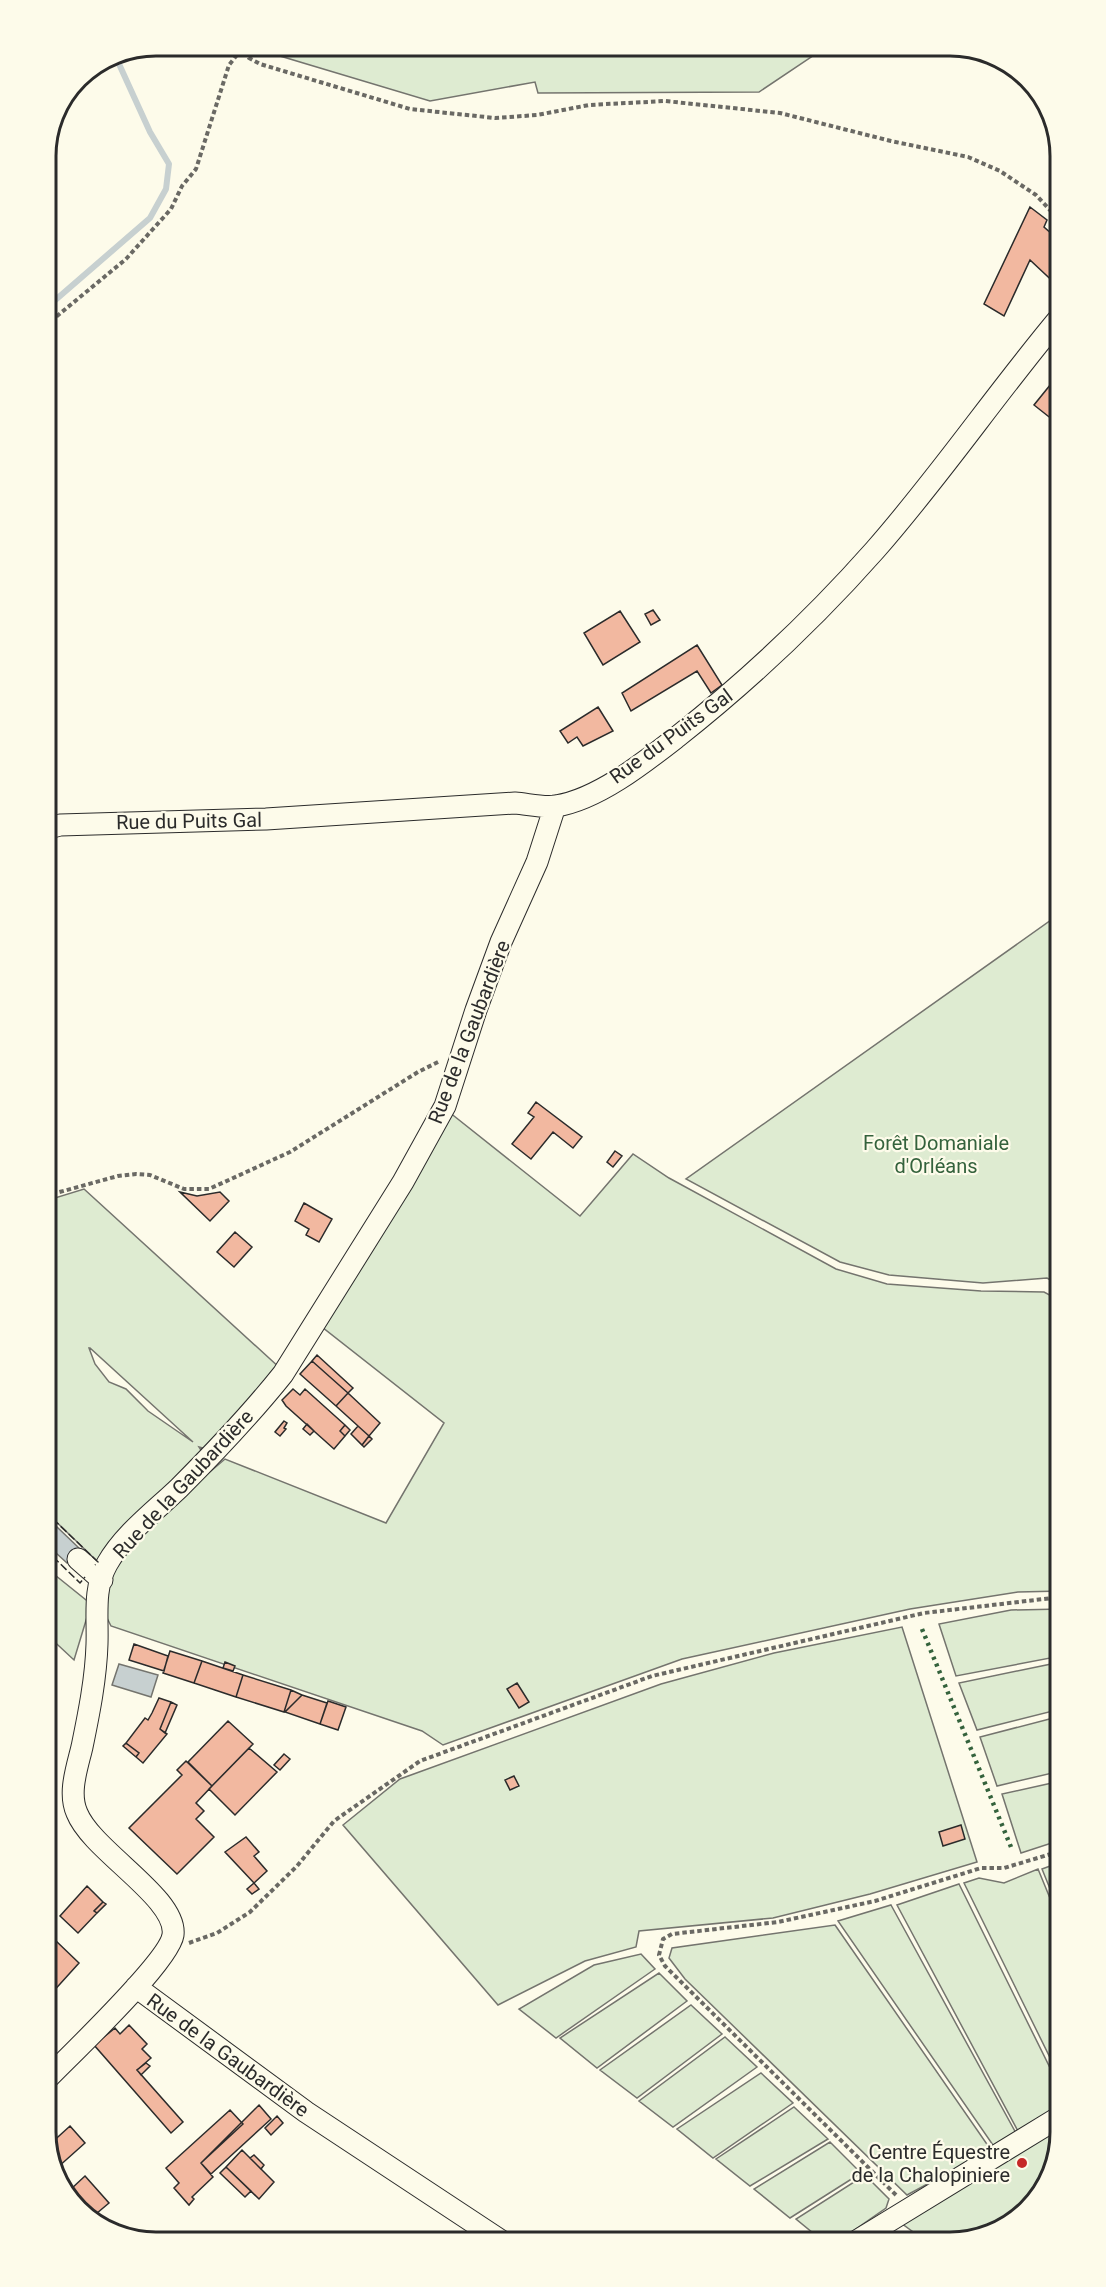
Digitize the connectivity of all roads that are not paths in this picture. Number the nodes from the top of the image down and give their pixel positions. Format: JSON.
{"nodes":[{"id":1,"x":1050,"y":330,"type":"edge"},
{"id":2,"x":555,"y":806,"type":"junction"},
{"id":3,"x":56,"y":826,"type":"edge"},
{"id":4,"x":78,"y":1559,"type":"dead end"},
{"id":5,"x":102,"y":1580,"type":"junction"},
{"id":6,"x":136,"y":1987,"type":"junction"},
{"id":7,"x":56,"y":2070,"type":"edge"},
{"id":8,"x":1050,"y":2123,"type":"edge"},
{"id":9,"x":487,"y":2231,"type":"edge"},
{"id":10,"x":872,"y":2232,"type":"edge"}],
"edges":[{"from":1,"to":2,"type":"street","name":"Rue du Puits Gal"},
{"from":2,"to":3,"type":"street","name":"Rue du Puits Gal"},
{"from":2,"to":5,"type":"street","name":"Rue de la Gaubardière"},
{"from":4,"to":5,"type":"street"},
{"from":5,"to":6,"type":"street","name":"Rue de la Gaubardière"},
{"from":6,"to":7,"type":"street"},
{"from":6,"to":9,"type":"street","name":"Rue de la Gaubardière"},
{"from":8,"to":10,"type":"street"}]}
